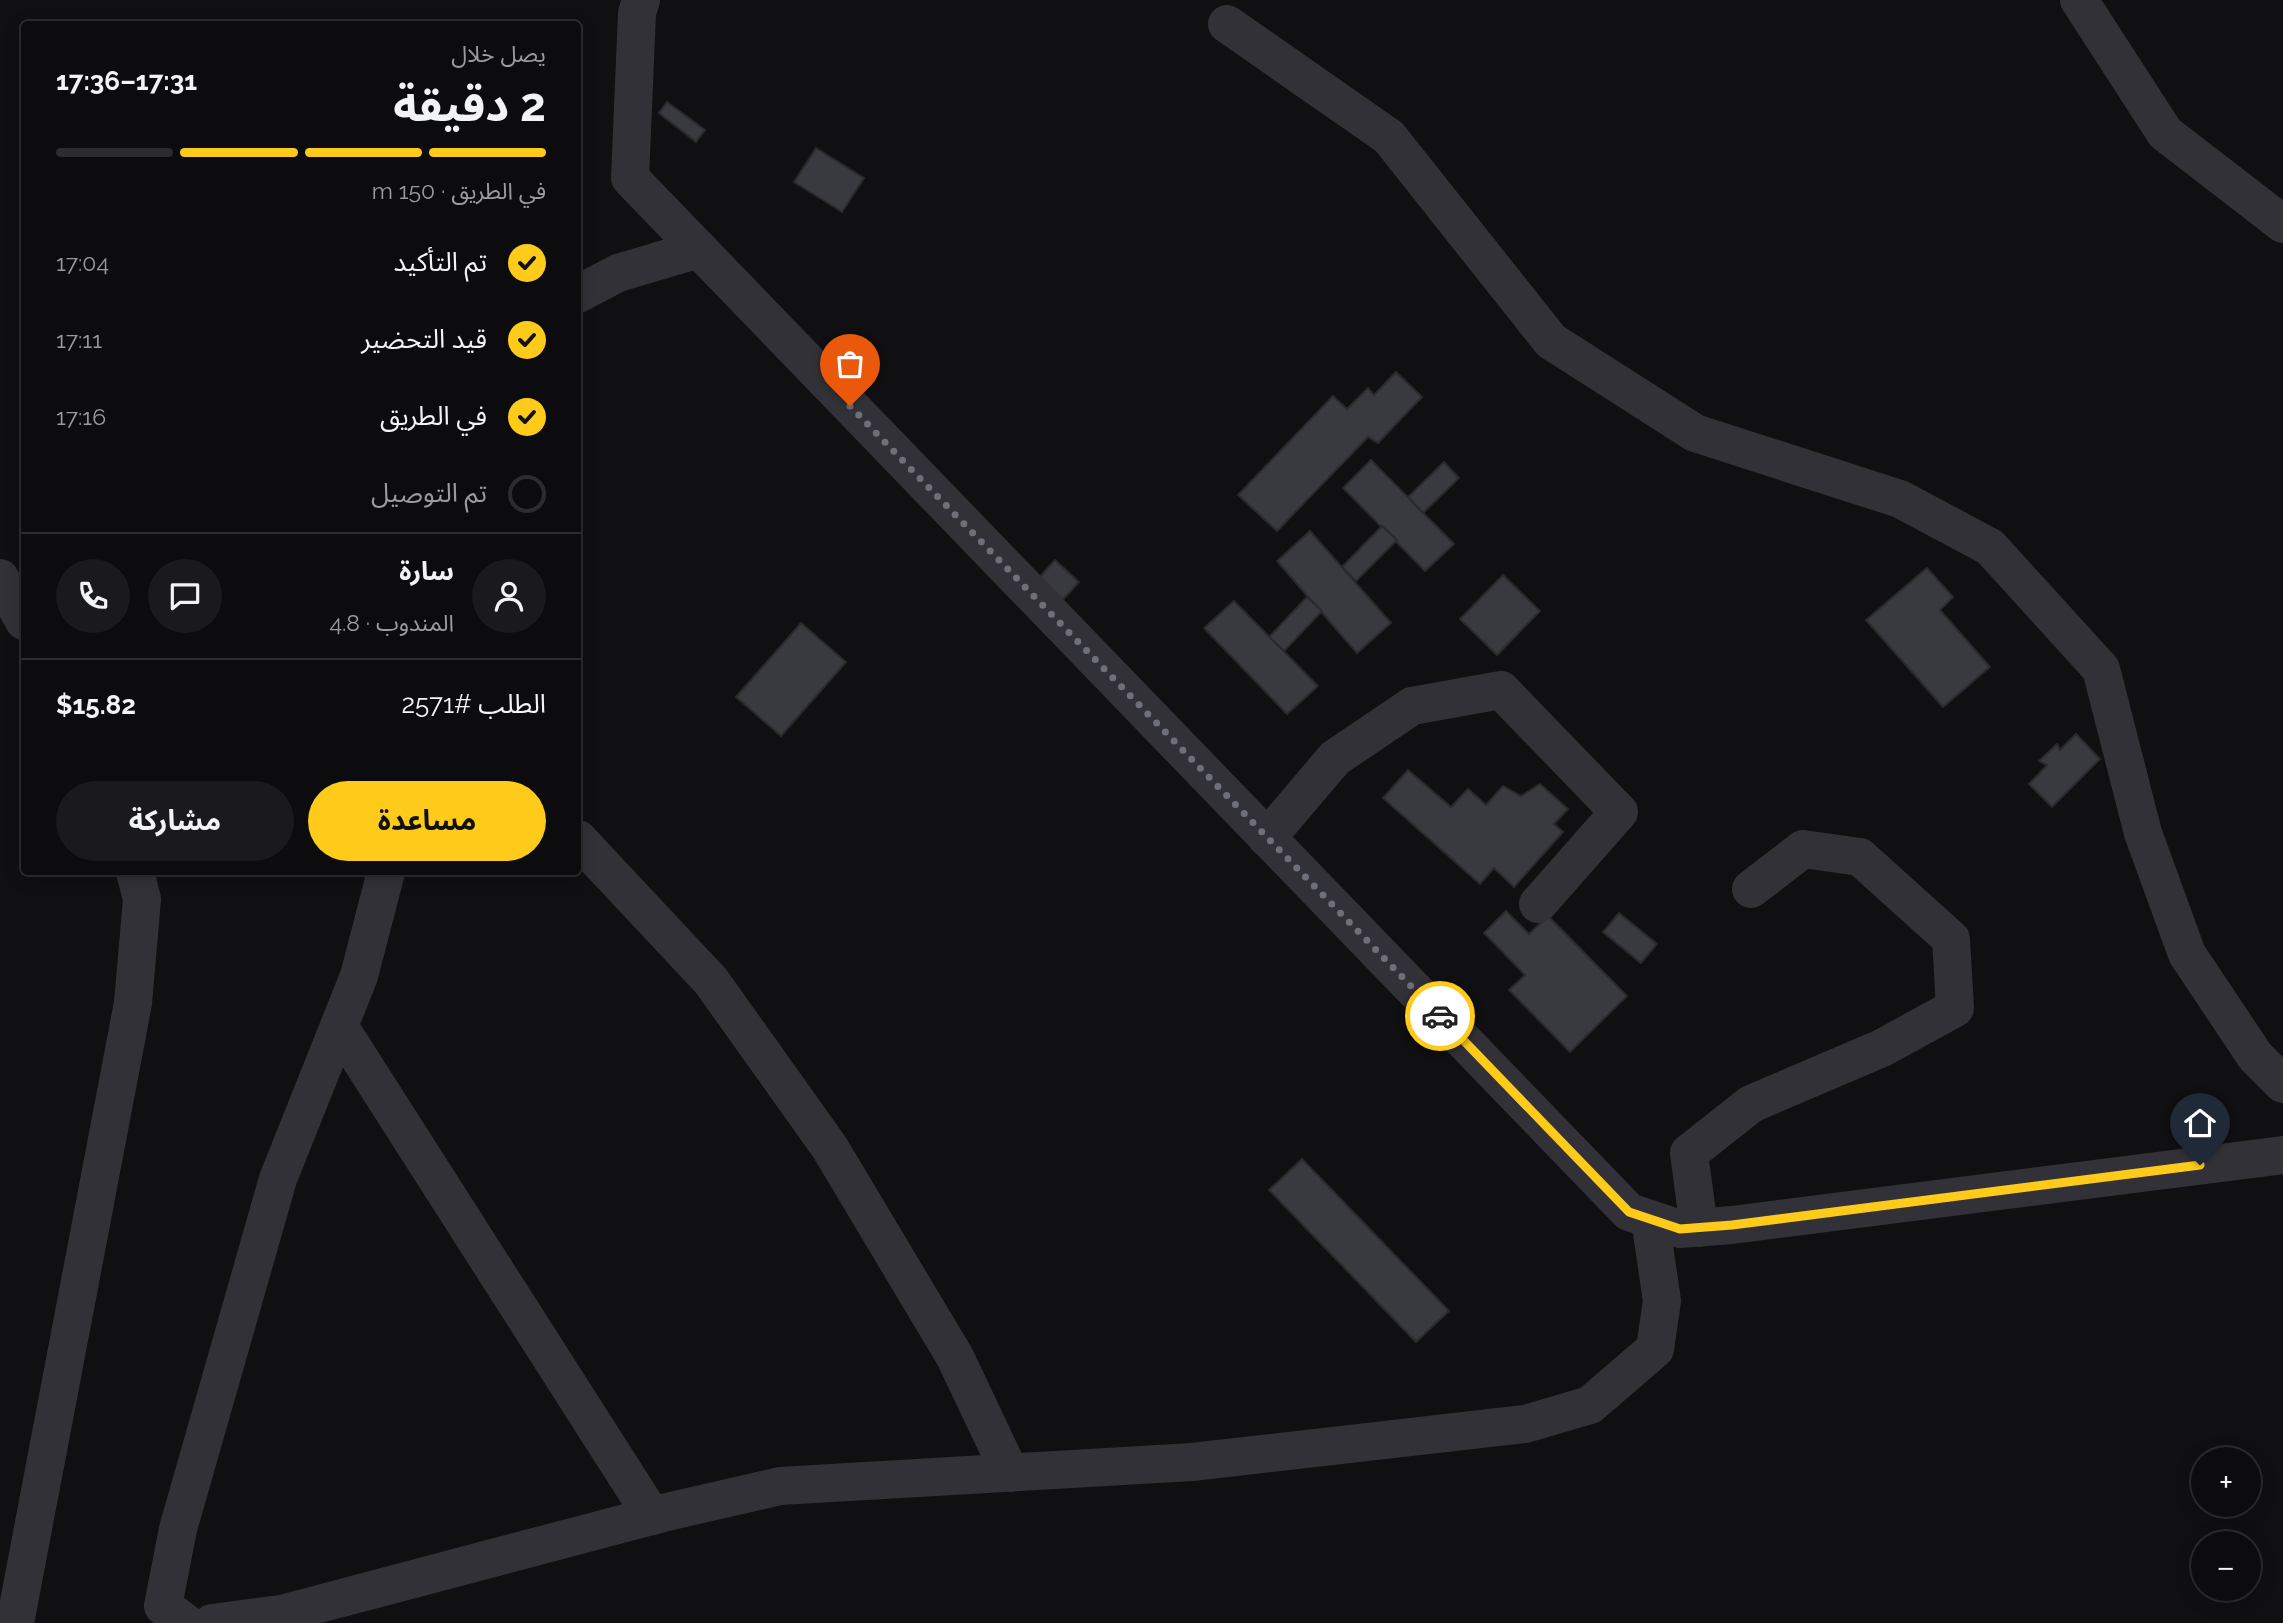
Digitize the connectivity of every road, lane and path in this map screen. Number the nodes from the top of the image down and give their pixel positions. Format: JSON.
{"nodes":[{"id":1,"x":640,"y":0,"type":"edge"},
{"id":2,"x":2079,"y":0,"type":"edge"},
{"id":3,"x":1227,"y":24,"type":"dead end"},
{"id":4,"x":2283,"y":224,"type":"edge"},
{"id":5,"x":699,"y":249,"type":"junction"},
{"id":6,"x":581,"y":292,"type":"edge"},
{"id":7,"x":0,"y":578,"type":"edge"},
{"id":8,"x":21,"y":616,"type":"edge"},
{"id":9,"x":1267,"y":838,"type":"junction"},
{"id":10,"x":581,"y":842,"type":"edge"},
{"id":11,"x":136,"y":875,"type":"edge"},
{"id":12,"x":385,"y":875,"type":"edge"},
{"id":13,"x":1751,"y":889,"type":"dead end"},
{"id":14,"x":1538,"y":904,"type":"dead end"},
{"id":15,"x":339,"y":1026,"type":"junction"},
{"id":16,"x":2283,"y":1084,"type":"edge"},
{"id":17,"x":2283,"y":1155,"type":"edge"},
{"id":18,"x":1650,"y":1219,"type":"junction"},
{"id":19,"x":1699,"y":1228,"type":"junction"},
{"id":20,"x":1010,"y":1473,"type":"junction"},
{"id":21,"x":652,"y":1516,"type":"junction"},
{"id":22,"x":15,"y":1623,"type":"edge"},
{"id":23,"x":186,"y":1623,"type":"edge"},
{"id":24,"x":212,"y":1623,"type":"edge"}],
"edges":[{"from":1,"to":5,"type":"street"},
{"from":2,"to":4,"type":"street"},
{"from":3,"to":16,"type":"street"},
{"from":5,"to":6,"type":"street"},
{"from":5,"to":9,"type":"street"},
{"from":7,"to":8,"type":"street"},
{"from":9,"to":14,"type":"street"},
{"from":9,"to":18,"type":"street"},
{"from":10,"to":20,"type":"street"},
{"from":11,"to":22,"type":"street"},
{"from":12,"to":15,"type":"street"},
{"from":13,"to":19,"type":"street"},
{"from":15,"to":21,"type":"street"},
{"from":15,"to":23,"type":"street"},
{"from":17,"to":19,"type":"street"},
{"from":18,"to":19,"type":"street"},
{"from":18,"to":20,"type":"street"},
{"from":20,"to":21,"type":"street"},
{"from":21,"to":24,"type":"street"}]}
